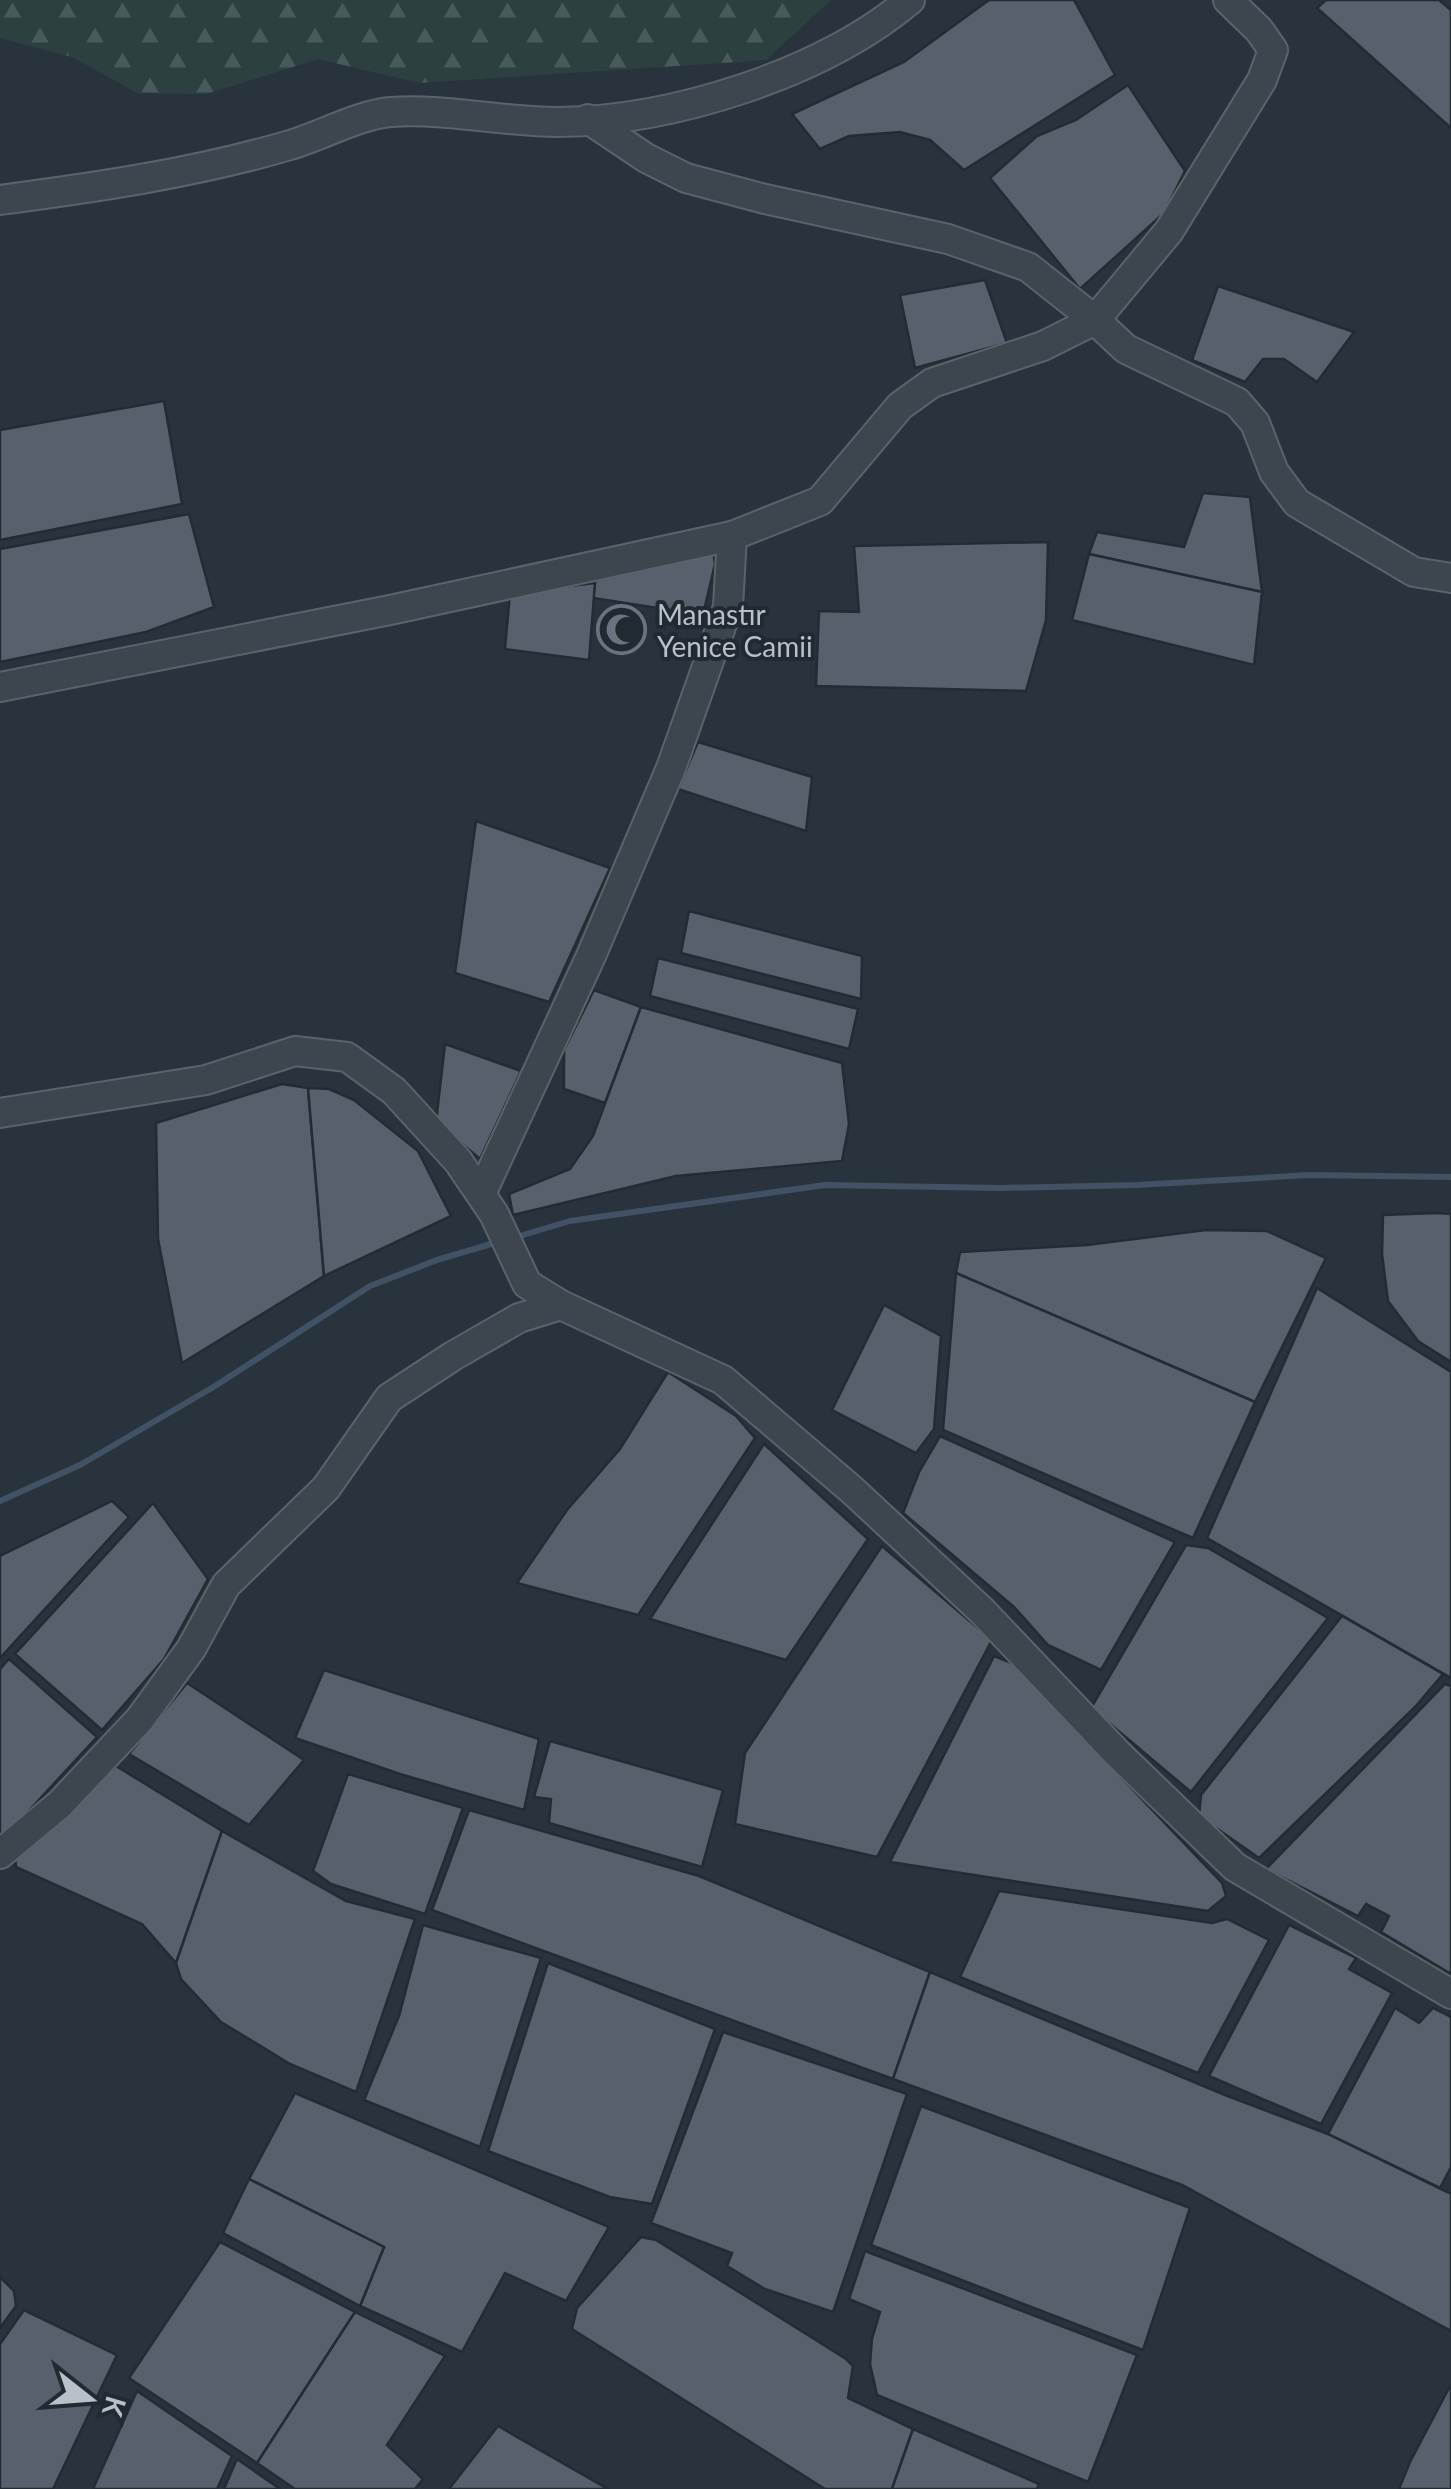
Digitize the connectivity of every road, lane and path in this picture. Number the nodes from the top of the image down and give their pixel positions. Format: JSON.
{"nodes":[{"id":1,"x":910,"y":0,"type":"edge"},
{"id":2,"x":1228,"y":0,"type":"edge"},
{"id":3,"x":588,"y":119,"type":"junction"},
{"id":4,"x":0,"y":200,"type":"edge"},
{"id":5,"x":1095,"y":320,"type":"junction"},
{"id":6,"x":732,"y":536,"type":"junction"},
{"id":7,"x":1451,"y":578,"type":"edge"},
{"id":8,"x":0,"y":687,"type":"edge"},
{"id":9,"x":0,"y":1114,"type":"edge"},
{"id":10,"x":488,"y":1204,"type":"junction"},
{"id":11,"x":561,"y":1305,"type":"junction"},
{"id":12,"x":0,"y":1854,"type":"edge"},
{"id":13,"x":1451,"y":1994,"type":"edge"}],
"edges":[{"from":1,"to":3,"type":"street"},
{"from":2,"to":5,"type":"street"},
{"from":3,"to":4,"type":"street"},
{"from":3,"to":5,"type":"street"},
{"from":5,"to":6,"type":"street"},
{"from":5,"to":7,"type":"street"},
{"from":6,"to":8,"type":"street"},
{"from":6,"to":10,"type":"street"},
{"from":9,"to":10,"type":"street"},
{"from":10,"to":11,"type":"street"},
{"from":11,"to":12,"type":"street"},
{"from":11,"to":13,"type":"street"}]}
